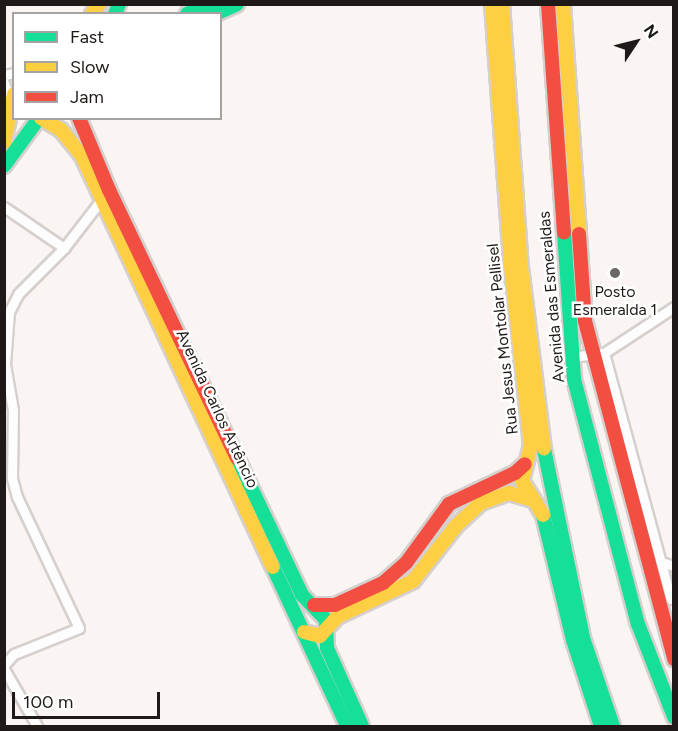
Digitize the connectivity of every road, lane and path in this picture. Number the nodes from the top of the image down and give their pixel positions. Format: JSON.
{"nodes":[{"id":1,"x":209,"y":4,"type":"edge"},
{"id":2,"x":237,"y":4,"type":"edge"},
{"id":3,"x":492,"y":4,"type":"edge"},
{"id":4,"x":502,"y":4,"type":"edge"},
{"id":5,"x":548,"y":4,"type":"edge"},
{"id":6,"x":563,"y":4,"type":"edge"},
{"id":7,"x":191,"y":12,"type":"edge"},
{"id":8,"x":219,"y":12,"type":"edge"},
{"id":9,"x":500,"y":63,"type":"junction"},
{"id":10,"x":4,"y":83,"type":"edge"},
{"id":11,"x":12,"y":98,"type":"edge"},
{"id":12,"x":12,"y":105,"type":"edge"},
{"id":13,"x":570,"y":119,"type":"junction"},
{"id":14,"x":38,"y":120,"type":"edge"},
{"id":15,"x":46,"y":120,"type":"edge"},
{"id":16,"x":80,"y":120,"type":"edge"},
{"id":17,"x":555,"y":121,"type":"junction"},
{"id":18,"x":4,"y":142,"type":"edge"},
{"id":19,"x":4,"y":166,"type":"edge"},
{"id":20,"x":105,"y":195,"type":"junction"},
{"id":21,"x":4,"y":207,"type":"edge"},
{"id":22,"x":64,"y":248,"type":"junction"},
{"id":23,"x":674,"y":307,"type":"edge"},
{"id":24,"x":167,"y":329,"type":"junction"},
{"id":25,"x":598,"y":354,"type":"junction"},
{"id":26,"x":571,"y":357,"type":"junction"},
{"id":27,"x":527,"y":461,"type":"junction"},
{"id":28,"x":545,"y":461,"type":"junction"},
{"id":29,"x":550,"y":494,"type":"junction"},
{"id":30,"x":534,"y":500,"type":"junction"},
{"id":31,"x":661,"y":562,"type":"junction"},
{"id":32,"x":674,"y":566,"type":"edge"},
{"id":33,"x":672,"y":597,"type":"edge"},
{"id":34,"x":312,"y":604,"type":"junction"},
{"id":35,"x":660,"y":618,"type":"junction"},
{"id":36,"x":301,"y":626,"type":"junction"},
{"id":37,"x":327,"y":626,"type":"junction"},
{"id":38,"x":674,"y":659,"type":"edge"},
{"id":39,"x":5,"y":665,"type":"edge"},
{"id":40,"x":674,"y":717,"type":"edge"},
{"id":41,"x":37,"y":726,"type":"edge"},
{"id":42,"x":347,"y":726,"type":"edge"},
{"id":43,"x":362,"y":726,"type":"edge"},
{"id":44,"x":601,"y":726,"type":"edge"},
{"id":45,"x":613,"y":726,"type":"edge"}],
"edges":[{"from":1,"to":7,"type":"main road"},
{"from":2,"to":8,"type":"main road"},
{"from":3,"to":9,"type":"main road","name":"Rua Jesus Montolar Pellisel"},
{"from":4,"to":9,"type":"main road","name":"Rua Jesus Montolar Pellisel"},
{"from":5,"to":17,"type":"main road","name":"Avenida das Esmeraldas"},
{"from":6,"to":13,"type":"main road","name":"Avenida das Esmeraldas"},
{"from":9,"to":27,"type":"main road","name":"Rua Jesus Montolar Pellisel"},
{"from":9,"to":28,"type":"main road","name":"Rua Jesus Montolar Pellisel"},
{"from":10,"to":11,"type":"street"},
{"from":12,"to":18,"type":"main road"},
{"from":13,"to":17,"type":"main road"},
{"from":13,"to":25,"type":"main road","name":"Avenida das Esmeraldas"},
{"from":14,"to":19,"type":"main road"},
{"from":15,"to":20,"type":"main road","name":"Avenida Carlos Artêncio"},
{"from":16,"to":20,"type":"main road","name":"Avenida Carlos Artêncio"},
{"from":17,"to":26,"type":"main road","name":"Avenida das Esmeraldas"},
{"from":20,"to":22,"type":"street"},
{"from":20,"to":24,"type":"main road","name":"Avenida Carlos Artêncio"},
{"from":21,"to":22,"type":"street"},
{"from":22,"to":39,"type":"street"},
{"from":23,"to":25,"type":"street"},
{"from":24,"to":34,"type":"main road","name":"Avenida Carlos Artêncio"},
{"from":24,"to":36,"type":"main road","name":"Avenida Carlos Artêncio"},
{"from":25,"to":26,"type":"street"},
{"from":25,"to":31,"type":"street"},
{"from":25,"to":35,"type":"main road","name":"Avenida das Esmeraldas"},
{"from":26,"to":40,"type":"main road","name":"Avenida das Esmeraldas"},
{"from":27,"to":28,"type":"main road"},
{"from":27,"to":30,"type":"main road","name":"Rua Jesus Montolar Pellisel"},
{"from":27,"to":34,"type":"main road"},
{"from":28,"to":29,"type":"main road","name":"Rua Jesus Montolar Pellisel"},
{"from":29,"to":30,"type":"main road"},
{"from":29,"to":45,"type":"main road","name":"Rua Jesus Montolar Pellisel"},
{"from":30,"to":37,"type":"main road"},
{"from":30,"to":44,"type":"main road","name":"Rua Jesus Montolar Pellisel"},
{"from":31,"to":32,"type":"street"},
{"from":31,"to":33,"type":"street"},
{"from":33,"to":35,"type":"street"},
{"from":34,"to":36,"type":"main road"},
{"from":34,"to":37,"type":"main road","name":"Avenida Carlos Artêncio"},
{"from":35,"to":38,"type":"main road","name":"Avenida das Esmeraldas"},
{"from":36,"to":37,"type":"main road"},
{"from":36,"to":42,"type":"main road","name":"Avenida Carlos Artêncio"},
{"from":37,"to":43,"type":"main road","name":"Avenida Carlos Artêncio"},
{"from":39,"to":41,"type":"street"}]}
